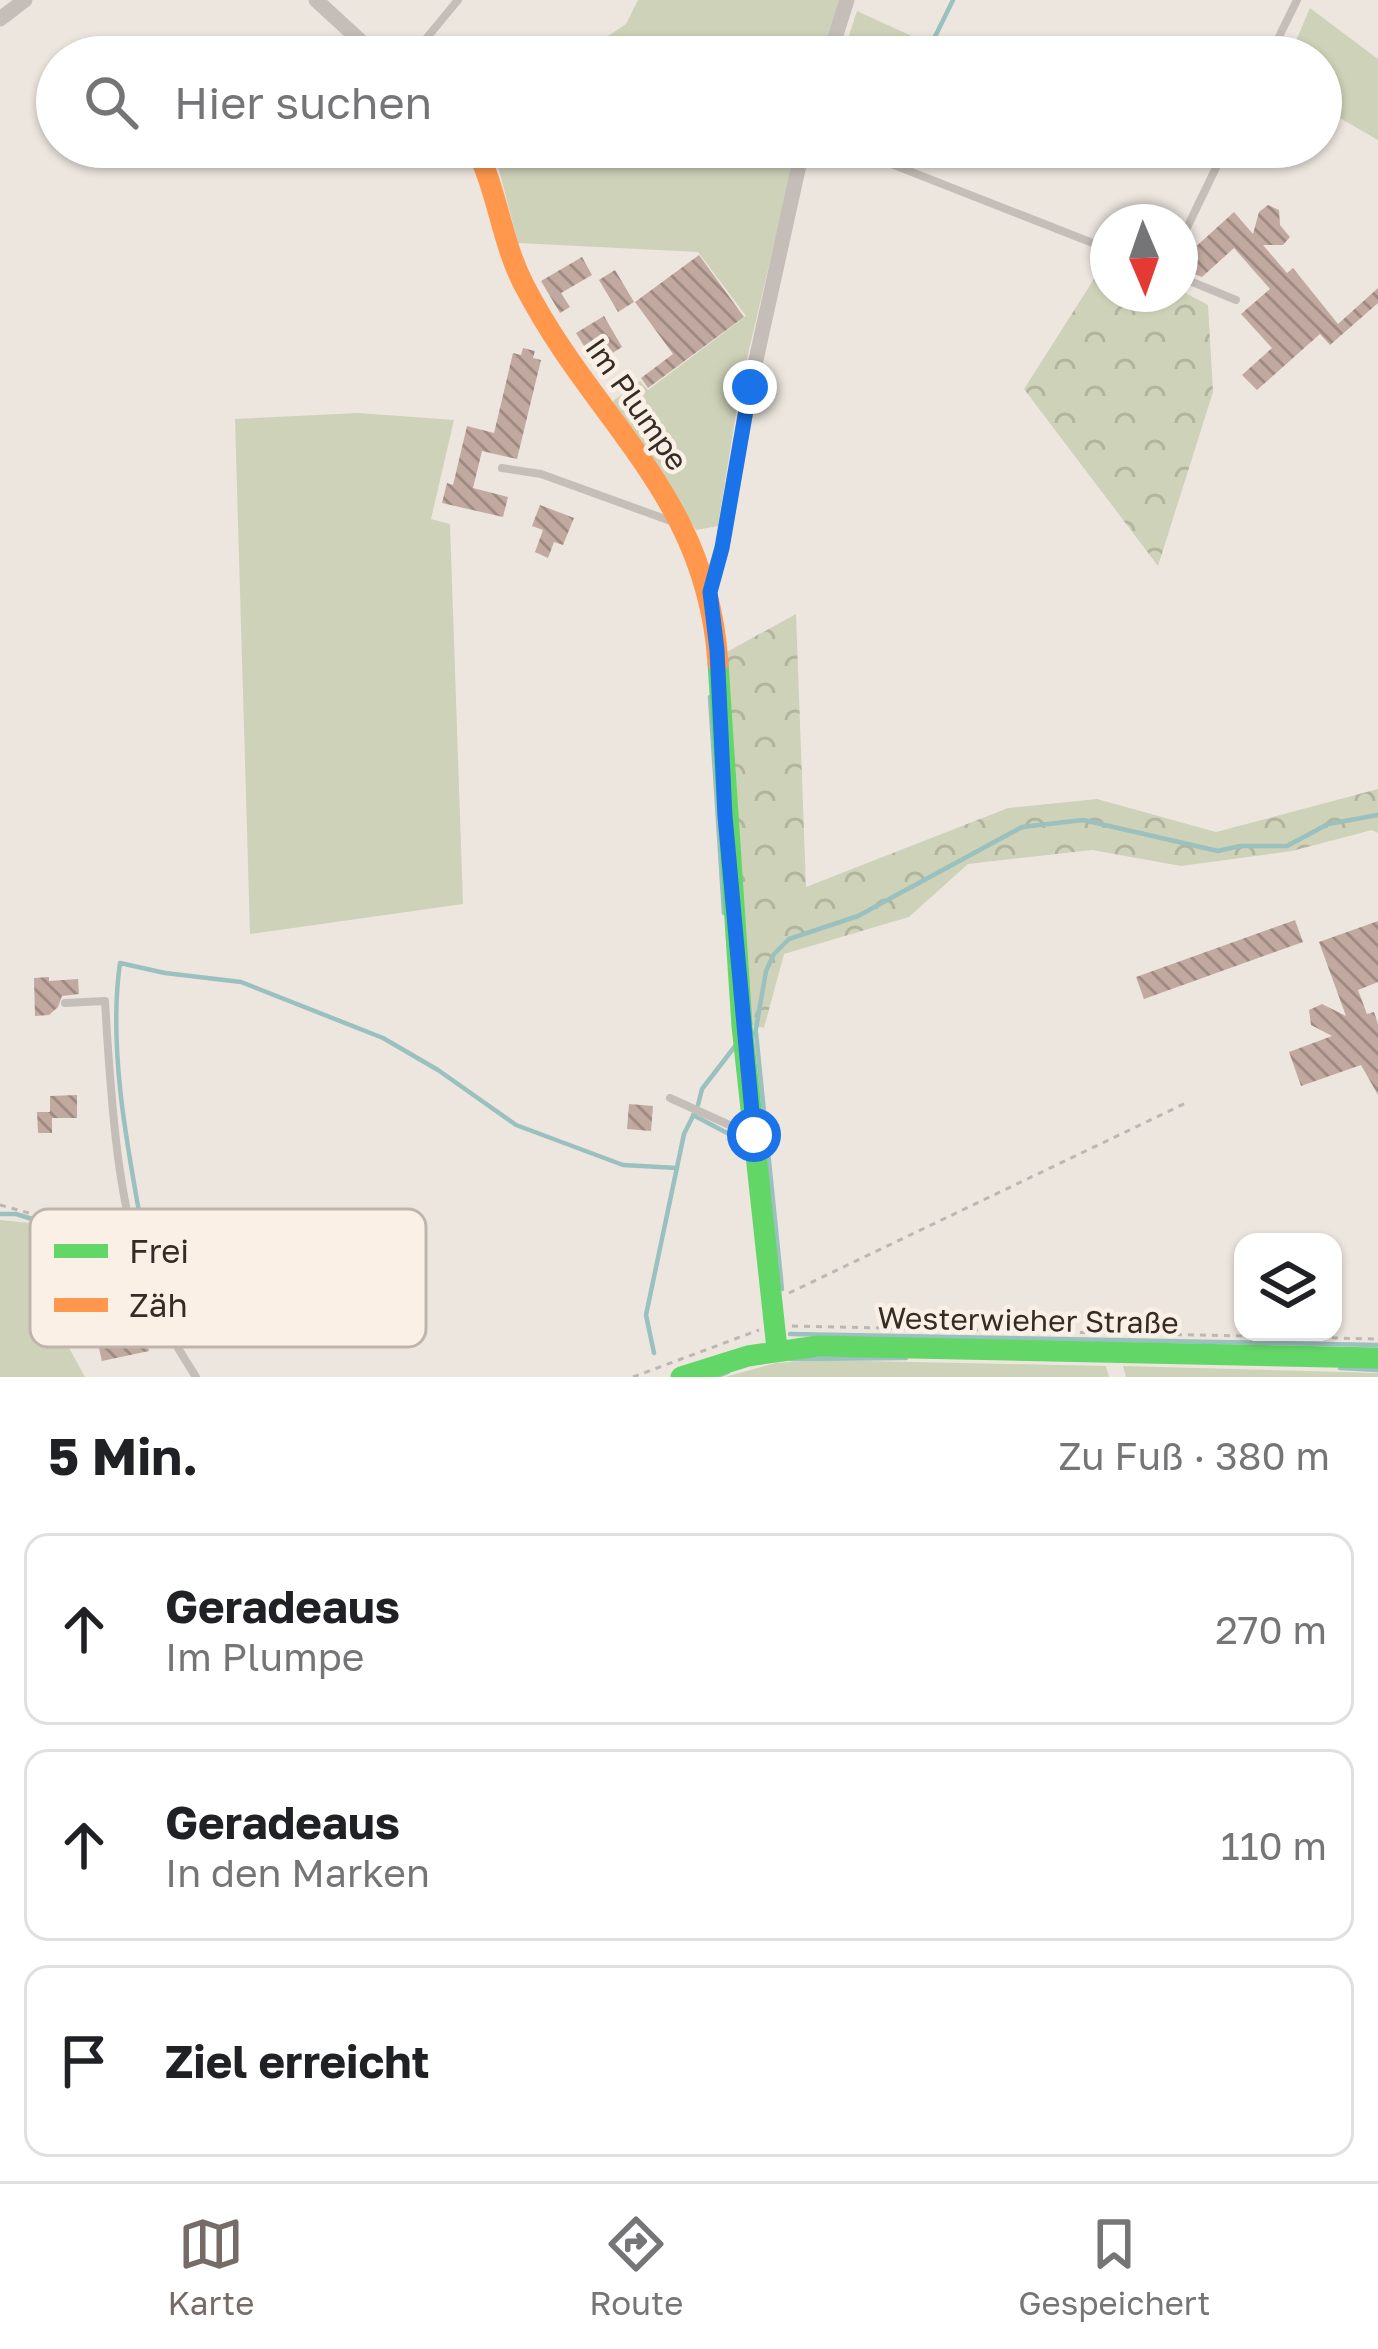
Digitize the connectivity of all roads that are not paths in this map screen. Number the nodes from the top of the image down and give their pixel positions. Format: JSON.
{"nodes":[{"id":1,"x":25,"y":0,"type":"edge"},
{"id":2,"x":316,"y":0,"type":"edge"},
{"id":3,"x":458,"y":0,"type":"edge"},
{"id":4,"x":847,"y":0,"type":"edge"},
{"id":5,"x":1297,"y":0,"type":"edge"},
{"id":6,"x":0,"y":19,"type":"edge"},
{"id":7,"x":355,"y":36,"type":"edge"},
{"id":8,"x":428,"y":36,"type":"edge"},
{"id":9,"x":836,"y":36,"type":"edge"},
{"id":10,"x":1279,"y":36,"type":"edge"},
{"id":11,"x":484,"y":168,"type":"edge"},
{"id":12,"x":798,"y":168,"type":"edge"},
{"id":13,"x":902,"y":168,"type":"edge"},
{"id":14,"x":1216,"y":168,"type":"edge"},
{"id":15,"x":1198,"y":205,"type":"edge"},
{"id":16,"x":1090,"y":242,"type":"edge"},
{"id":17,"x":1198,"y":285,"type":"edge"},
{"id":18,"x":1236,"y":300,"type":"dead end"},
{"id":19,"x":502,"y":468,"type":"dead end"},
{"id":20,"x":680,"y":524,"type":"junction"},
{"id":21,"x":722,"y":548,"type":"junction"},
{"id":22,"x":695,"y":552,"type":"junction"},
{"id":23,"x":710,"y":592,"type":"junction"},
{"id":24,"x":65,"y":1003,"type":"dead end"},
{"id":25,"x":670,"y":1098,"type":"dead end"},
{"id":26,"x":754,"y":1135,"type":"junction"},
{"id":27,"x":131,"y":1209,"type":"edge"},
{"id":28,"x":775,"y":1326,"type":"junction"},
{"id":29,"x":179,"y":1347,"type":"edge"},
{"id":30,"x":1378,"y":1358,"type":"edge"},
{"id":31,"x":196,"y":1377,"type":"edge"},
{"id":32,"x":681,"y":1377,"type":"edge"}],
"edges":[{"from":1,"to":6,"type":"street"},
{"from":2,"to":7,"type":"street"},
{"from":3,"to":8,"type":"lane"},
{"from":4,"to":9,"type":"street"},
{"from":5,"to":10,"type":"lane"},
{"from":11,"to":20,"type":"street","name":"Im Plumpe"},
{"from":12,"to":21,"type":"street"},
{"from":13,"to":16,"type":"lane"},
{"from":14,"to":15,"type":"lane"},
{"from":17,"to":18,"type":"lane"},
{"from":19,"to":20,"type":"lane"},
{"from":20,"to":22,"type":"street","name":"Im Plumpe"},
{"from":21,"to":22,"type":"street"},
{"from":21,"to":23,"type":"street"},
{"from":22,"to":23,"type":"street","name":"Im Plumpe"},
{"from":23,"to":26,"type":"street","name":"Im Plumpe"},
{"from":24,"to":27,"type":"lane"},
{"from":25,"to":26,"type":"lane"},
{"from":26,"to":28,"type":"street","name":"Im Plumpe"},
{"from":28,"to":30,"type":"street","name":"Westerwieher Straße"},
{"from":28,"to":32,"type":"street","name":"Westerwieher Straße"},
{"from":29,"to":31,"type":"lane"}]}
